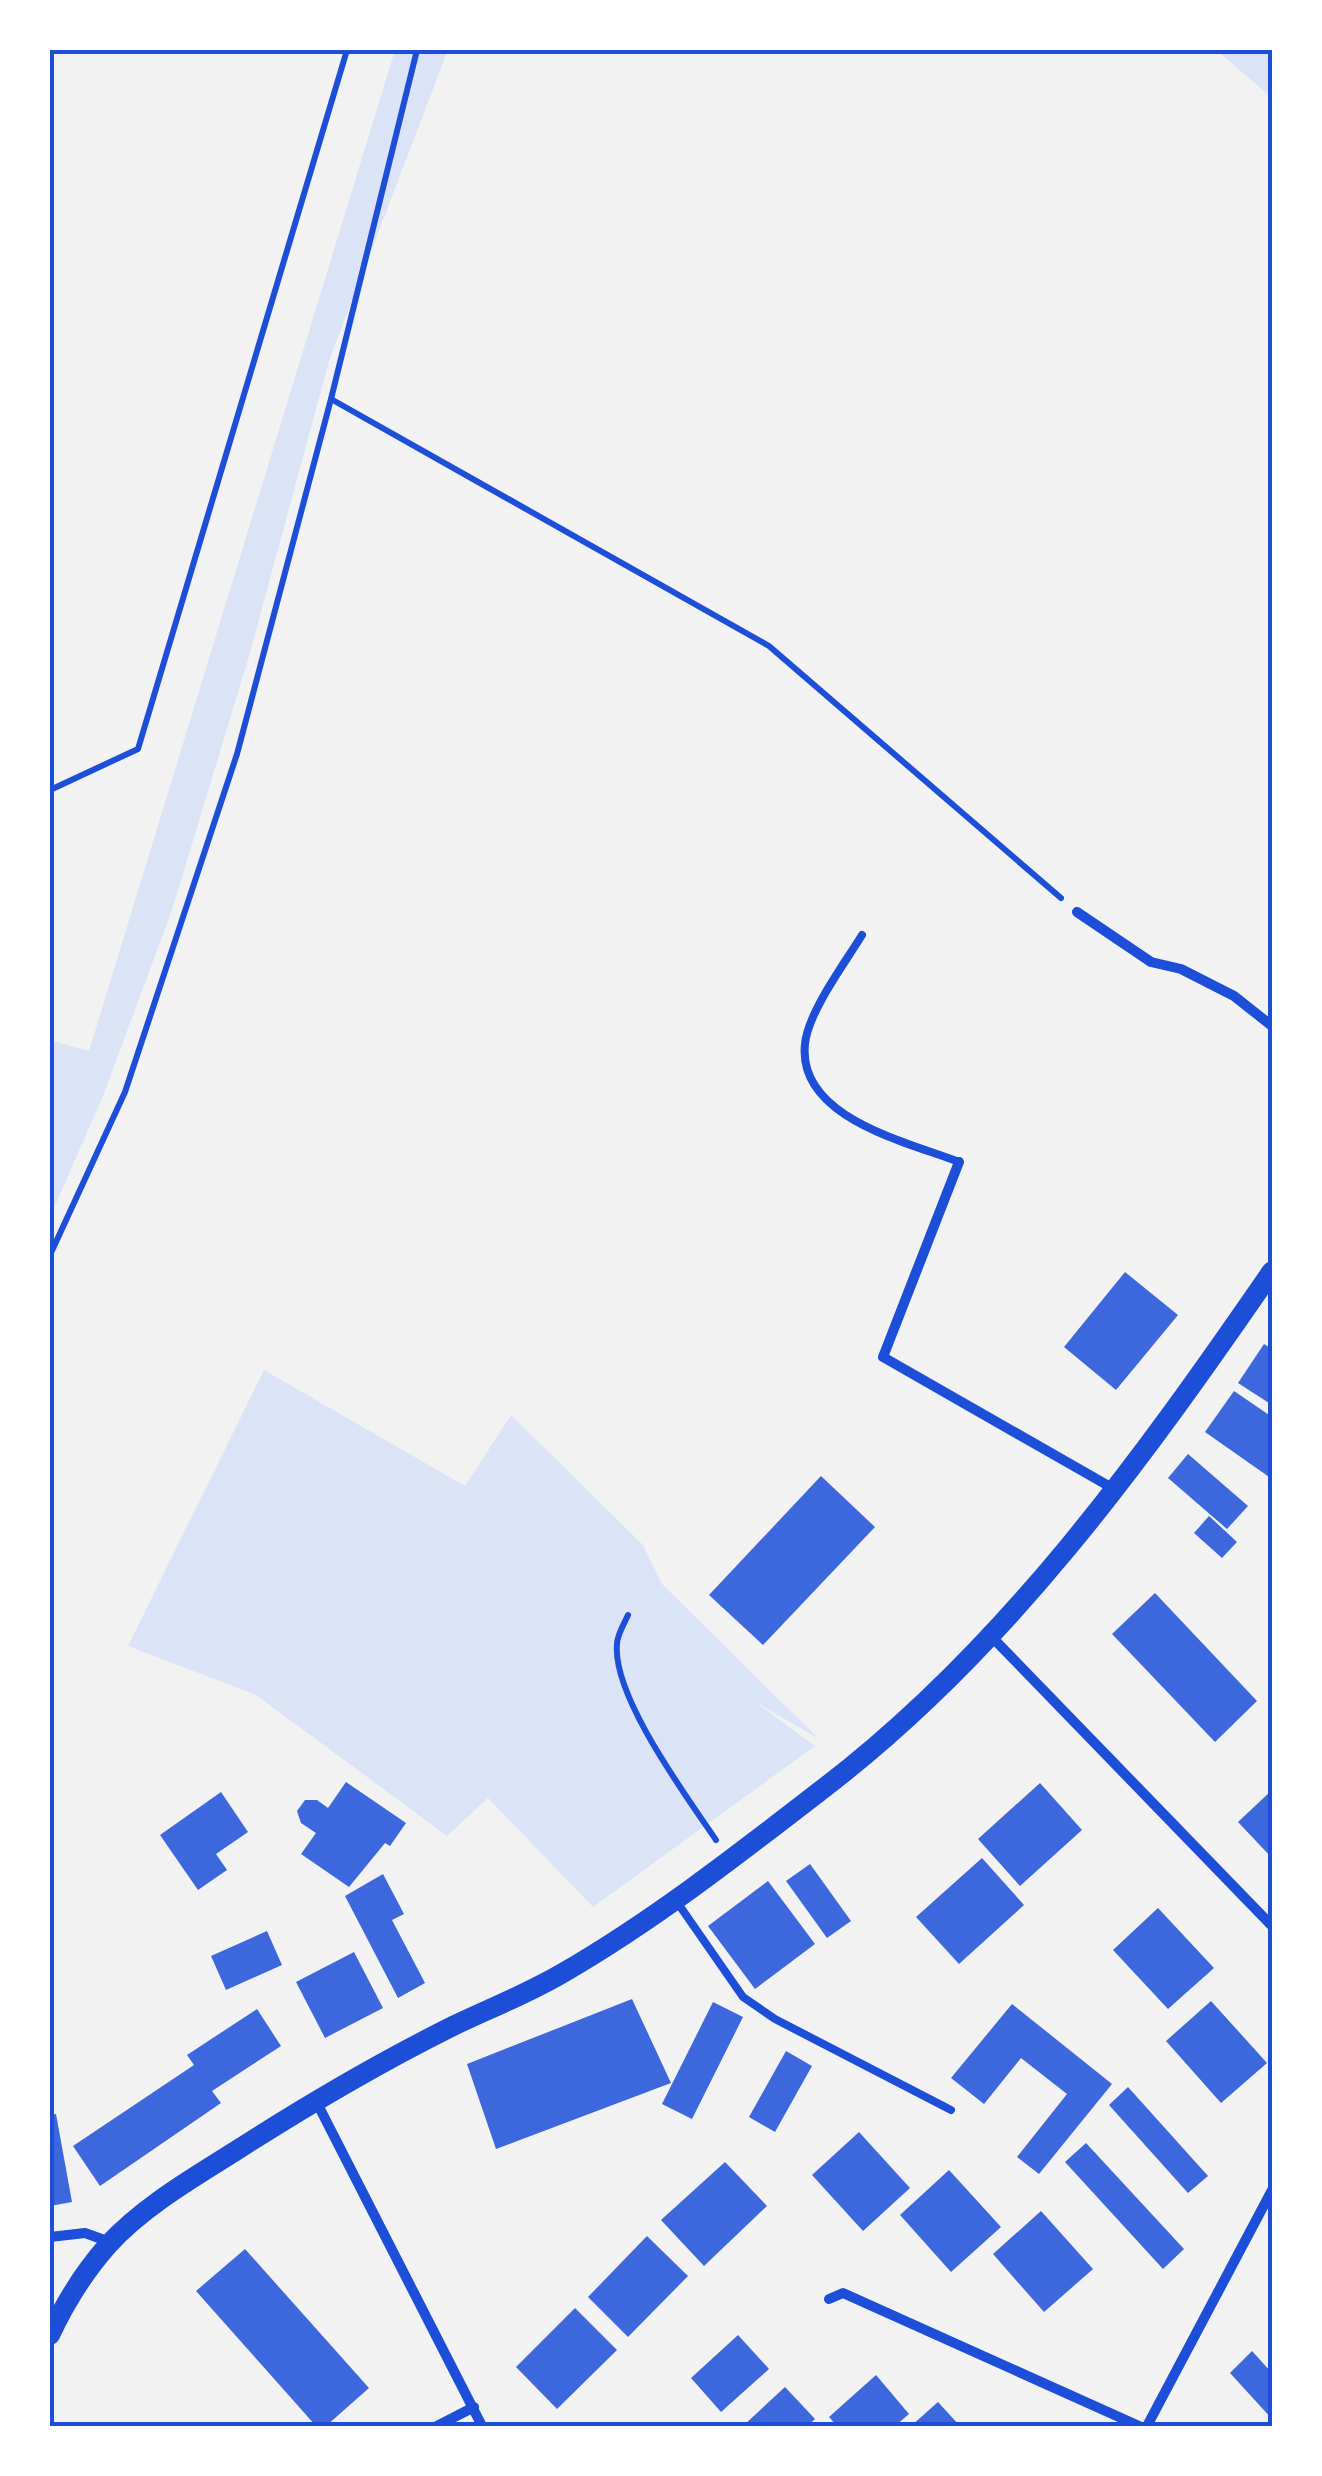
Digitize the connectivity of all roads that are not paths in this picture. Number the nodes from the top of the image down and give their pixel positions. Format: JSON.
{"nodes":[{"id":1,"x":1078,"y":912,"type":"road end"},
{"id":2,"x":862,"y":935,"type":"dead end"},
{"id":3,"x":1272,"y":1026,"type":"edge"},
{"id":4,"x":959,"y":1162,"type":"joint"},
{"id":5,"x":1272,"y":1271,"type":"edge"},
{"id":6,"x":1115,"y":1490,"type":"junction"},
{"id":7,"x":990,"y":1635,"type":"junction"},
{"id":8,"x":675,"y":1898,"type":"junction"},
{"id":9,"x":1272,"y":1926,"type":"edge"},
{"id":10,"x":316,"y":2100,"type":"junction"},
{"id":11,"x":951,"y":2110,"type":"dead end"},
{"id":12,"x":1272,"y":2190,"type":"edge"},
{"id":13,"x":50,"y":2237,"type":"edge"},
{"id":14,"x":111,"y":2242,"type":"junction"},
{"id":15,"x":829,"y":2298,"type":"dead end"},
{"id":16,"x":50,"y":2335,"type":"edge"},
{"id":17,"x":474,"y":2408,"type":"junction"},
{"id":18,"x":437,"y":2426,"type":"edge"},
{"id":19,"x":482,"y":2426,"type":"edge"},
{"id":20,"x":1143,"y":2426,"type":"edge"}],
"edges":[{"from":1,"to":3,"type":"street"},
{"from":2,"to":4,"type":"lane"},
{"from":4,"to":6,"type":"street"},
{"from":5,"to":6,"type":"main road"},
{"from":6,"to":7,"type":"main road"},
{"from":7,"to":8,"type":"main road"},
{"from":7,"to":9,"type":"street"},
{"from":8,"to":10,"type":"main road"},
{"from":8,"to":11,"type":"lane"},
{"from":10,"to":14,"type":"main road"},
{"from":10,"to":17,"type":"street"},
{"from":12,"to":20,"type":"street"},
{"from":13,"to":14,"type":"street"},
{"from":14,"to":16,"type":"main road"},
{"from":15,"to":20,"type":"street"},
{"from":17,"to":18,"type":"street"},
{"from":17,"to":19,"type":"street"}]}
